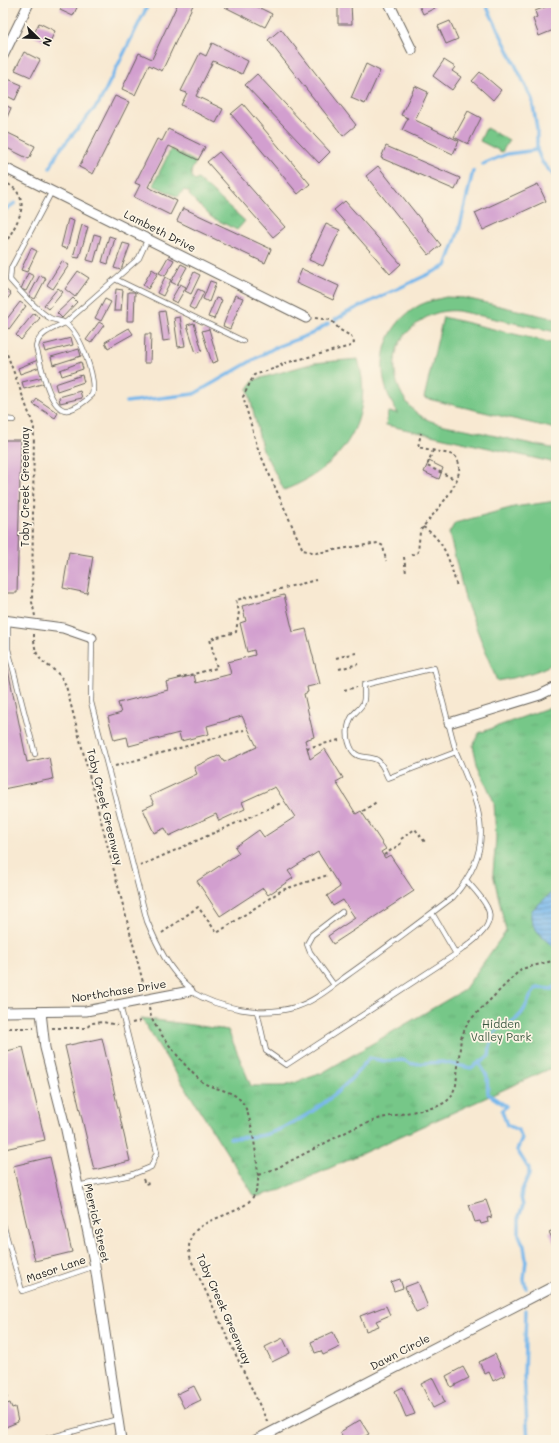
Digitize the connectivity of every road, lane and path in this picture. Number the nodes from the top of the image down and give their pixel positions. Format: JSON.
{"nodes":[{"id":1,"x":29,"y":3,"type":"edge"},
{"id":2,"x":388,"y":3,"type":"edge"},
{"id":3,"x":412,"y":50,"type":"dead end"},
{"id":4,"x":3,"y":56,"type":"edge"},
{"id":5,"x":3,"y":167,"type":"edge"},
{"id":6,"x":3,"y":181,"type":"edge"},
{"id":7,"x":51,"y":190,"type":"junction"},
{"id":8,"x":148,"y":238,"type":"junction"},
{"id":9,"x":3,"y":248,"type":"edge"},
{"id":10,"x":115,"y":280,"type":"junction"},
{"id":11,"x":306,"y":318,"type":"joint"},
{"id":12,"x":65,"y":323,"type":"junction"},
{"id":13,"x":243,"y":342,"type":"dead end"},
{"id":14,"x":3,"y":343,"type":"edge"},
{"id":15,"x":3,"y":419,"type":"edge"},
{"id":16,"x":13,"y":420,"type":"dead end"},
{"id":17,"x":421,"y":433,"type":"dead end"},
{"id":18,"x":433,"y":450,"type":"junction"},
{"id":19,"x":457,"y":480,"type":"junction"},
{"id":20,"x":422,"y":527,"type":"junction"},
{"id":21,"x":411,"y":555,"type":"dead end"},
{"id":22,"x":404,"y":557,"type":"dead end"},
{"id":23,"x":386,"y":561,"type":"dead end"},
{"id":24,"x":406,"y":574,"type":"dead end"},
{"id":25,"x":316,"y":580,"type":"dead end"},
{"id":26,"x":457,"y":587,"type":"dead end"},
{"id":27,"x":35,"y":612,"type":"dead end"},
{"id":28,"x":6,"y":620,"type":"edge"},
{"id":29,"x":34,"y":637,"type":"dead end"},
{"id":30,"x":92,"y":638,"type":"joint"},
{"id":31,"x":5,"y":650,"type":"edge"},
{"id":32,"x":356,"y":653,"type":"dead end"},
{"id":33,"x":336,"y":658,"type":"dead end"},
{"id":34,"x":358,"y":664,"type":"dead end"},
{"id":35,"x":339,"y":669,"type":"dead end"},
{"id":36,"x":178,"y":678,"type":"dead end"},
{"id":37,"x":364,"y":685,"type":"junction"},
{"id":38,"x":556,"y":687,"type":"edge"},
{"id":39,"x":344,"y":690,"type":"dead end"},
{"id":40,"x":449,"y":723,"type":"junction"},
{"id":41,"x":244,"y":730,"type":"dead end"},
{"id":42,"x":339,"y":740,"type":"dead end"},
{"id":43,"x":307,"y":748,"type":"dead end"},
{"id":44,"x":456,"y":752,"type":"junction"},
{"id":45,"x":35,"y":754,"type":"dead end"},
{"id":46,"x":115,"y":766,"type":"dead end"},
{"id":47,"x":378,"y":801,"type":"dead end"},
{"id":48,"x":281,"y":803,"type":"dead end"},
{"id":49,"x":364,"y":811,"type":"dead end"},
{"id":50,"x":401,"y":839,"type":"dead end"},
{"id":51,"x":403,"y":842,"type":"dead end"},
{"id":52,"x":425,"y":842,"type":"dead end"},
{"id":53,"x":384,"y":855,"type":"dead end"},
{"id":54,"x":140,"y":866,"type":"dead end"},
{"id":55,"x":328,"y":875,"type":"dead end"},
{"id":56,"x":466,"y":880,"type":"junction"},
{"id":57,"x":342,"y":912,"type":"dead end"},
{"id":58,"x":432,"y":913,"type":"junction"},
{"id":59,"x":162,"y":934,"type":"dead end"},
{"id":60,"x":456,"y":954,"type":"junction"},
{"id":61,"x":556,"y":960,"type":"edge"},
{"id":62,"x":334,"y":985,"type":"junction"},
{"id":63,"x":190,"y":991,"type":"junction"},
{"id":64,"x":145,"y":992,"type":"dead end"},
{"id":65,"x":120,"y":1005,"type":"junction"},
{"id":66,"x":150,"y":1011,"type":"dead end"},
{"id":67,"x":257,"y":1011,"type":"junction"},
{"id":68,"x":3,"y":1012,"type":"edge"},
{"id":69,"x":41,"y":1012,"type":"junction"},
{"id":70,"x":141,"y":1021,"type":"dead end"},
{"id":71,"x":125,"y":1024,"type":"junction"},
{"id":72,"x":3,"y":1028,"type":"edge"},
{"id":73,"x":36,"y":1028,"type":"dead end"},
{"id":74,"x":48,"y":1028,"type":"dead end"},
{"id":75,"x":258,"y":1175,"type":"junction"},
{"id":76,"x":77,"y":1186,"type":"junction"},
{"id":77,"x":3,"y":1224,"type":"edge"},
{"id":78,"x":95,"y":1266,"type":"junction"},
{"id":79,"x":556,"y":1285,"type":"edge"},
{"id":80,"x":118,"y":1419,"type":"junction"},
{"id":81,"x":269,"y":1427,"type":"dead end"},
{"id":82,"x":42,"y":1440,"type":"edge"},
{"id":83,"x":120,"y":1440,"type":"edge"},
{"id":84,"x":256,"y":1440,"type":"edge"}],
"edges":[{"from":1,"to":4,"type":"street"},
{"from":2,"to":3,"type":"street"},
{"from":5,"to":7,"type":"street","name":"Lambeth Drive"},
{"from":6,"to":9,"type":"path"},
{"from":7,"to":8,"type":"street","name":"Lambeth Drive"},
{"from":7,"to":12,"type":"lane"},
{"from":8,"to":10,"type":"lane"},
{"from":8,"to":11,"type":"street","name":"Lambeth Drive"},
{"from":10,"to":12,"type":"lane"},
{"from":10,"to":13,"type":"lane"},
{"from":11,"to":23,"type":"path"},
{"from":12,"to":12,"type":"lane"},
{"from":14,"to":27,"type":"path","name":"Toby Creek Greenway"},
{"from":15,"to":16,"type":"lane"},
{"from":17,"to":18,"type":"path"},
{"from":18,"to":19,"type":"path"},
{"from":18,"to":19,"type":"path"},
{"from":19,"to":20,"type":"path"},
{"from":20,"to":21,"type":"path"},
{"from":20,"to":26,"type":"path"},
{"from":22,"to":24,"type":"path"},
{"from":25,"to":36,"type":"path"},
{"from":28,"to":30,"type":"street"},
{"from":28,"to":31,"type":"lane"},
{"from":29,"to":64,"type":"path","name":"Toby Creek Greenway"},
{"from":30,"to":63,"type":"lane"},
{"from":31,"to":45,"type":"lane"},
{"from":32,"to":33,"type":"path"},
{"from":34,"to":35,"type":"path"},
{"from":37,"to":39,"type":"path"},
{"from":37,"to":40,"type":"lane"},
{"from":37,"to":44,"type":"lane"},
{"from":38,"to":40,"type":"street"},
{"from":40,"to":44,"type":"lane"},
{"from":41,"to":46,"type":"path"},
{"from":42,"to":43,"type":"path"},
{"from":44,"to":56,"type":"lane"},
{"from":47,"to":49,"type":"path"},
{"from":48,"to":54,"type":"path"},
{"from":50,"to":52,"type":"path"},
{"from":51,"to":53,"type":"path"},
{"from":55,"to":59,"type":"path"},
{"from":56,"to":58,"type":"lane"},
{"from":56,"to":60,"type":"lane"},
{"from":57,"to":62,"type":"lane"},
{"from":58,"to":60,"type":"lane"},
{"from":58,"to":62,"type":"lane"},
{"from":60,"to":67,"type":"lane"},
{"from":61,"to":75,"type":"path"},
{"from":62,"to":67,"type":"lane"},
{"from":63,"to":65,"type":"street","name":"Northchase Drive"},
{"from":63,"to":67,"type":"lane"},
{"from":65,"to":69,"type":"street","name":"Northchase Drive"},
{"from":65,"to":71,"type":"lane"},
{"from":66,"to":75,"type":"path","name":"Toby Creek Greenway"},
{"from":68,"to":69,"type":"street","name":"Northchase Drive"},
{"from":69,"to":76,"type":"street","name":"Merrick Street"},
{"from":70,"to":71,"type":"path"},
{"from":71,"to":74,"type":"path"},
{"from":71,"to":76,"type":"lane"},
{"from":72,"to":73,"type":"path"},
{"from":75,"to":81,"type":"path","name":"Toby Creek Greenway"},
{"from":76,"to":78,"type":"street","name":"Merrick Street"},
{"from":77,"to":78,"type":"lane","name":"Masor Lane"},
{"from":78,"to":80,"type":"street","name":"Merrick Street"},
{"from":79,"to":84,"type":"street","name":"Dawn Circle"},
{"from":80,"to":82,"type":"lane"},
{"from":80,"to":83,"type":"street","name":"Merrick Street"}]}
